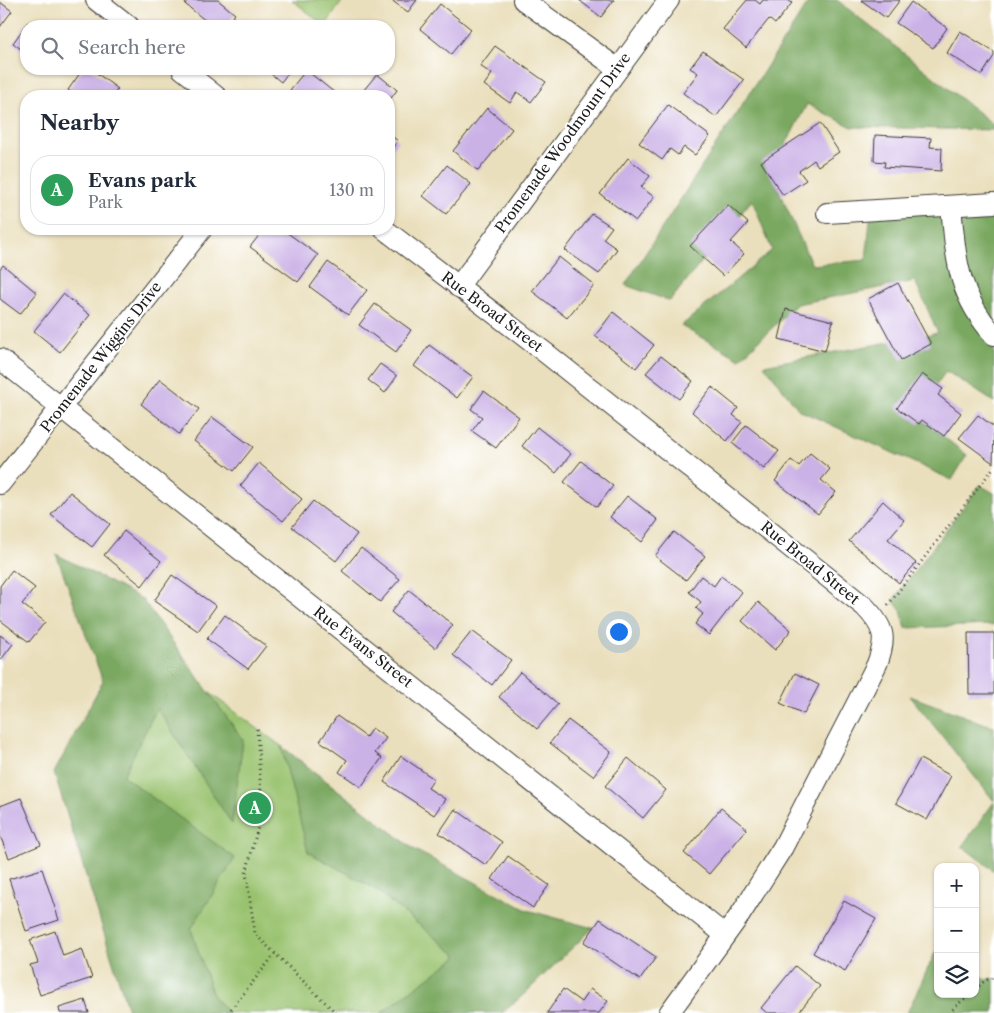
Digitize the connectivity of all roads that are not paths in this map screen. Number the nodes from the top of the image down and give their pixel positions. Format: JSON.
{"nodes":[{"id":1,"x":96,"y":0,"type":"edge"},
{"id":2,"x":522,"y":0,"type":"edge"},
{"id":3,"x":669,"y":0,"type":"edge"},
{"id":4,"x":121,"y":20,"type":"edge"},
{"id":5,"x":618,"y":69,"type":"junction"},
{"id":6,"x":190,"y":75,"type":"edge"},
{"id":7,"x":208,"y":90,"type":"edge"},
{"id":8,"x":994,"y":203,"type":"edge"},
{"id":9,"x":951,"y":206,"type":"junction"},
{"id":10,"x":827,"y":213,"type":"dead end"},
{"id":11,"x":197,"y":235,"type":"edge"},
{"id":12,"x":392,"y":235,"type":"edge"},
{"id":13,"x":458,"y":287,"type":"junction"},
{"id":14,"x":994,"y":335,"type":"edge"},
{"id":15,"x":0,"y":359,"type":"edge"},
{"id":16,"x":61,"y":407,"type":"junction"},
{"id":17,"x":0,"y":484,"type":"edge"},
{"id":18,"x":725,"y":935,"type":"junction"},
{"id":19,"x":669,"y":1013,"type":"edge"}],
"edges":[{"from":1,"to":4,"type":"street"},
{"from":2,"to":5,"type":"street"},
{"from":3,"to":5,"type":"street","name":"Promenade Woodmount Drive"},
{"from":5,"to":13,"type":"street","name":"Promenade Woodmount Drive"},
{"from":6,"to":7,"type":"street"},
{"from":8,"to":9,"type":"street"},
{"from":9,"to":10,"type":"street"},
{"from":9,"to":14,"type":"street"},
{"from":11,"to":16,"type":"street","name":"Promenade Wiggins Drive"},
{"from":12,"to":13,"type":"street","name":"Rue Broad Street"},
{"from":13,"to":18,"type":"street","name":"Rue Broad Street"},
{"from":15,"to":16,"type":"street","name":"Rue Evans Street"},
{"from":16,"to":17,"type":"street","name":"Promenade Wiggins Drive"},
{"from":16,"to":18,"type":"street","name":"Rue Evans Street"},
{"from":18,"to":19,"type":"street"}]}
